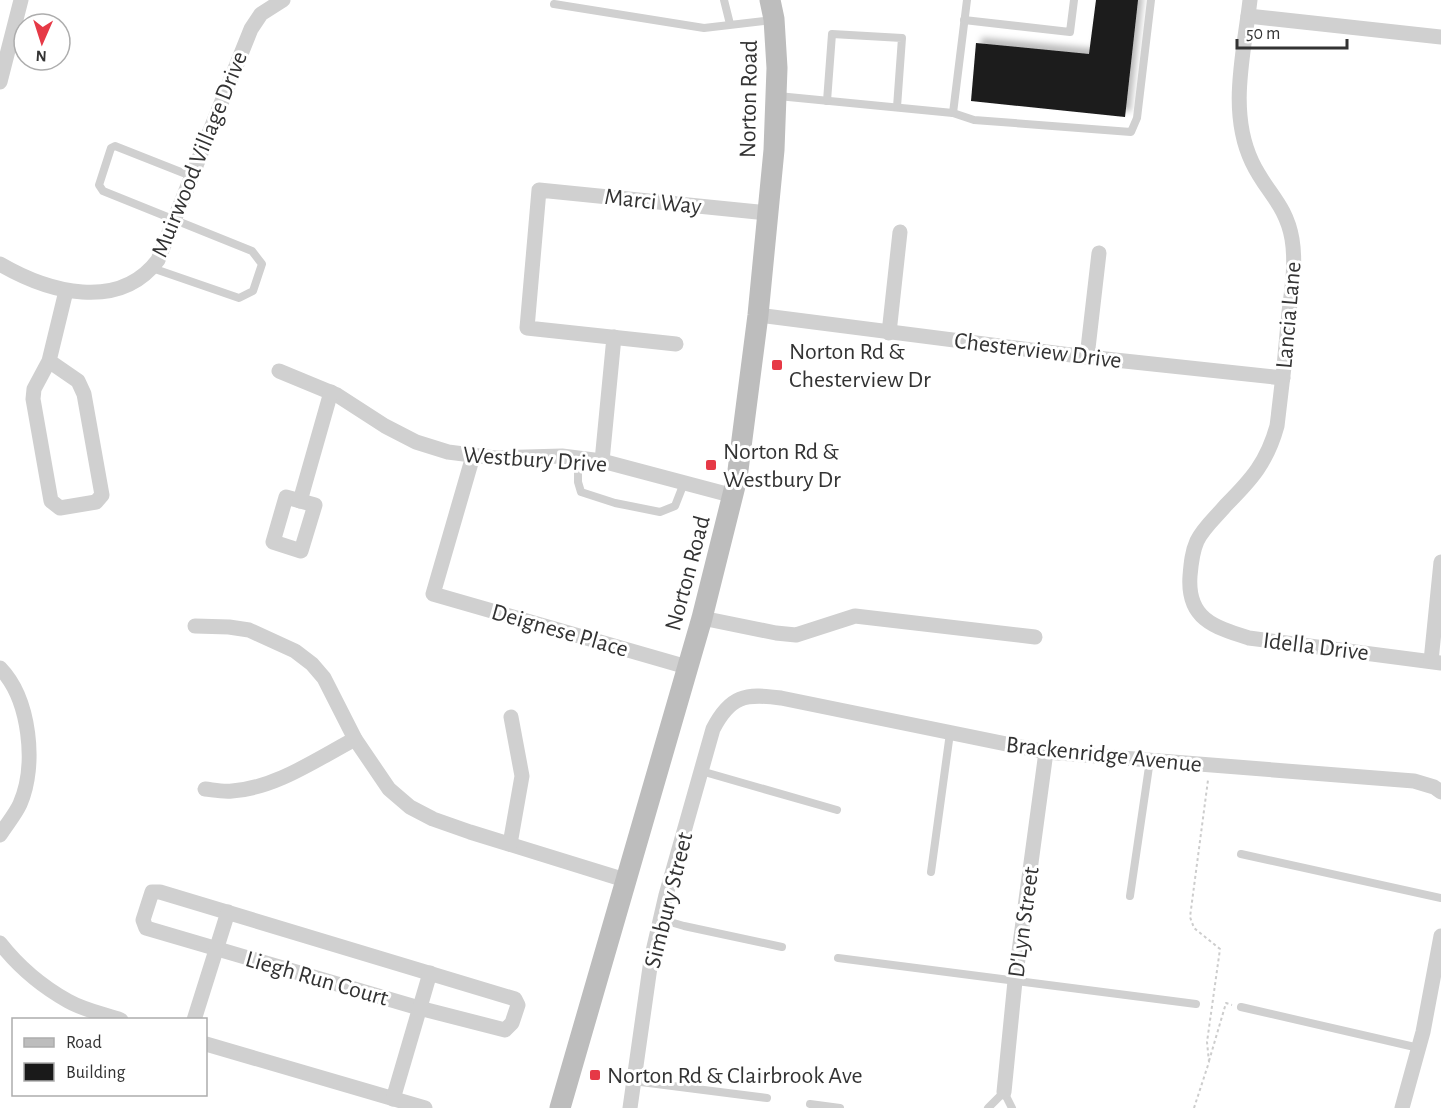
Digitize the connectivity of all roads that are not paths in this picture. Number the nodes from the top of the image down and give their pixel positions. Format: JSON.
{"nodes":[{"id":1,"x":21,"y":0,"type":"edge"},
{"id":2,"x":283,"y":0,"type":"edge"},
{"id":3,"x":724,"y":0,"type":"edge"},
{"id":4,"x":967,"y":0,"type":"edge"},
{"id":5,"x":1074,"y":0,"type":"edge"},
{"id":6,"x":1151,"y":0,"type":"edge"},
{"id":7,"x":1250,"y":0,"type":"edge"},
{"id":8,"x":554,"y":4,"type":"dead end"},
{"id":9,"x":772,"y":10,"type":"edge"},
{"id":10,"x":1248,"y":16,"type":"junction"},
{"id":11,"x":964,"y":20,"type":"junction"},
{"id":12,"x":730,"y":24,"type":"junction"},
{"id":13,"x":1441,"y":37,"type":"edge"},
{"id":14,"x":0,"y":82,"type":"edge"},
{"id":15,"x":776,"y":96,"type":"junction"},
{"id":16,"x":827,"y":100,"type":"junction"},
{"id":17,"x":897,"y":107,"type":"junction"},
{"id":18,"x":953,"y":112,"type":"junction"},
{"id":19,"x":191,"y":176,"type":"junction"},
{"id":20,"x":768,"y":213,"type":"junction"},
{"id":21,"x":174,"y":218,"type":"junction"},
{"id":22,"x":900,"y":232,"type":"dead end"},
{"id":23,"x":1099,"y":253,"type":"dead end"},
{"id":24,"x":0,"y":264,"type":"edge"},
{"id":25,"x":152,"y":268,"type":"junction"},
{"id":26,"x":66,"y":291,"type":"junction"},
{"id":27,"x":758,"y":315,"type":"junction"},
{"id":28,"x":889,"y":333,"type":"junction"},
{"id":29,"x":614,"y":337,"type":"junction"},
{"id":30,"x":676,"y":344,"type":"dead end"},
{"id":31,"x":1087,"y":357,"type":"junction"},
{"id":32,"x":49,"y":361,"type":"junction"},
{"id":33,"x":279,"y":371,"type":"dead end"},
{"id":34,"x":1283,"y":378,"type":"junction"},
{"id":35,"x":331,"y":392,"type":"junction"},
{"id":36,"x":473,"y":456,"type":"junction"},
{"id":37,"x":578,"y":458,"type":"junction"},
{"id":38,"x":602,"y":461,"type":"junction"},
{"id":39,"x":684,"y":483,"type":"junction"},
{"id":40,"x":734,"y":496,"type":"junction"},
{"id":41,"x":300,"y":501,"type":"dead end"},
{"id":42,"x":1441,"y":562,"type":"edge"},
{"id":43,"x":1197,"y":614,"type":"joint"},
{"id":44,"x":702,"y":618,"type":"junction"},
{"id":45,"x":195,"y":626,"type":"dead end"},
{"id":46,"x":1035,"y":638,"type":"dead end"},
{"id":47,"x":1436,"y":662,"type":"edge"},
{"id":48,"x":687,"y":667,"type":"junction"},
{"id":49,"x":0,"y":668,"type":"edge"},
{"id":50,"x":734,"y":701,"type":"joint"},
{"id":51,"x":511,"y":717,"type":"dead end"},
{"id":52,"x":950,"y":733,"type":"junction"},
{"id":53,"x":355,"y":739,"type":"junction"},
{"id":54,"x":1046,"y":752,"type":"junction"},
{"id":55,"x":1150,"y":760,"type":"junction"},
{"id":56,"x":701,"y":771,"type":"junction"},
{"id":57,"x":205,"y":789,"type":"dead end"},
{"id":58,"x":1441,"y":792,"type":"edge"},
{"id":59,"x":837,"y":810,"type":"dead end"},
{"id":60,"x":0,"y":835,"type":"edge"},
{"id":61,"x":510,"y":844,"type":"junction"},
{"id":62,"x":1241,"y":854,"type":"dead end"},
{"id":63,"x":931,"y":872,"type":"dead end"},
{"id":64,"x":625,"y":880,"type":"junction"},
{"id":65,"x":1130,"y":896,"type":"dead end"},
{"id":66,"x":1441,"y":898,"type":"edge"},
{"id":67,"x":228,"y":912,"type":"junction"},
{"id":68,"x":660,"y":919,"type":"junction"},
{"id":69,"x":1441,"y":936,"type":"edge"},
{"id":70,"x":0,"y":943,"type":"edge"},
{"id":71,"x":782,"y":947,"type":"dead end"},
{"id":72,"x":215,"y":948,"type":"junction"},
{"id":73,"x":838,"y":958,"type":"dead end"},
{"id":74,"x":430,"y":973,"type":"junction"},
{"id":75,"x":1016,"y":981,"type":"junction"},
{"id":76,"x":1196,"y":1004,"type":"dead end"},
{"id":77,"x":1241,"y":1007,"type":"dead end"},
{"id":78,"x":419,"y":1008,"type":"junction"},
{"id":79,"x":115,"y":1018,"type":"edge"},
{"id":80,"x":195,"y":1018,"type":"edge"},
{"id":81,"x":207,"y":1044,"type":"edge"},
{"id":82,"x":1419,"y":1048,"type":"junction"},
{"id":83,"x":633,"y":1081,"type":"junction"},
{"id":84,"x":1004,"y":1092,"type":"junction"},
{"id":85,"x":767,"y":1098,"type":"dead end"},
{"id":86,"x":393,"y":1099,"type":"junction"},
{"id":87,"x":810,"y":1104,"type":"dead end"},
{"id":88,"x":425,"y":1108,"type":"edge"},
{"id":89,"x":560,"y":1108,"type":"edge"},
{"id":90,"x":630,"y":1108,"type":"edge"},
{"id":91,"x":840,"y":1108,"type":"edge"},
{"id":92,"x":988,"y":1108,"type":"edge"},
{"id":93,"x":1012,"y":1108,"type":"edge"},
{"id":94,"x":1402,"y":1108,"type":"edge"}],
"edges":[{"from":1,"to":14,"type":"street"},
{"from":2,"to":19,"type":"street","name":"Muirwood Village Drive"},
{"from":3,"to":12,"type":"lane"},
{"from":4,"to":11,"type":"lane"},
{"from":5,"to":11,"type":"lane"},
{"from":6,"to":18,"type":"lane"},
{"from":7,"to":10,"type":"street","name":"Lancia Lane"},
{"from":8,"to":12,"type":"lane"},
{"from":9,"to":12,"type":"lane"},
{"from":9,"to":15,"type":"main road","name":"Norton Road"},
{"from":10,"to":13,"type":"street"},
{"from":10,"to":34,"type":"street","name":"Lancia Lane"},
{"from":11,"to":18,"type":"lane"},
{"from":15,"to":16,"type":"lane"},
{"from":15,"to":20,"type":"main road","name":"Norton Road"},
{"from":16,"to":17,"type":"lane"},
{"from":16,"to":17,"type":"lane"},
{"from":17,"to":18,"type":"lane"},
{"from":19,"to":21,"type":"street","name":"Muirwood Village Drive"},
{"from":19,"to":21,"type":"lane"},
{"from":20,"to":27,"type":"main road","name":"Norton Road"},
{"from":20,"to":29,"type":"street","name":"Marci Way"},
{"from":21,"to":25,"type":"street","name":"Muirwood Village Drive"},
{"from":21,"to":25,"type":"lane"},
{"from":22,"to":28,"type":"street"},
{"from":23,"to":31,"type":"street"},
{"from":24,"to":26,"type":"street","name":"Muirwood Village Drive"},
{"from":25,"to":26,"type":"street","name":"Muirwood Village Drive"},
{"from":26,"to":32,"type":"street"},
{"from":27,"to":28,"type":"street","name":"Chesterview Drive"},
{"from":27,"to":40,"type":"main road","name":"Norton Road"},
{"from":28,"to":31,"type":"street","name":"Chesterview Drive"},
{"from":29,"to":30,"type":"street"},
{"from":29,"to":38,"type":"street"},
{"from":31,"to":34,"type":"street","name":"Chesterview Drive"},
{"from":32,"to":32,"type":"street"},
{"from":33,"to":35,"type":"street","name":"Westbury Drive"},
{"from":34,"to":43,"type":"street","name":"Lancia Lane"},
{"from":35,"to":36,"type":"street","name":"Westbury Drive"},
{"from":35,"to":41,"type":"street"},
{"from":36,"to":37,"type":"street","name":"Westbury Drive"},
{"from":36,"to":48,"type":"street","name":"Deignese Place"},
{"from":37,"to":38,"type":"street","name":"Westbury Drive"},
{"from":37,"to":39,"type":"lane"},
{"from":38,"to":39,"type":"street","name":"Westbury Drive"},
{"from":39,"to":40,"type":"street","name":"Westbury Drive"},
{"from":40,"to":44,"type":"main road","name":"Norton Road"},
{"from":42,"to":47,"type":"street"},
{"from":43,"to":47,"type":"street","name":"Idella Drive"},
{"from":44,"to":46,"type":"street"},
{"from":44,"to":48,"type":"main road","name":"Norton Road"},
{"from":45,"to":53,"type":"street"},
{"from":48,"to":64,"type":"main road","name":"Norton Road"},
{"from":49,"to":60,"type":"street"},
{"from":50,"to":52,"type":"street","name":"Brackenridge Avenue"},
{"from":50,"to":56,"type":"street","name":"Simbury Street"},
{"from":51,"to":61,"type":"street"},
{"from":52,"to":54,"type":"street","name":"Brackenridge Avenue"},
{"from":52,"to":63,"type":"lane"},
{"from":53,"to":57,"type":"street"},
{"from":53,"to":61,"type":"street"},
{"from":54,"to":55,"type":"street","name":"Brackenridge Avenue"},
{"from":54,"to":75,"type":"street","name":"D'Lyn Street"},
{"from":55,"to":58,"type":"street","name":"Brackenridge Avenue"},
{"from":55,"to":65,"type":"lane"},
{"from":56,"to":59,"type":"lane"},
{"from":56,"to":68,"type":"street","name":"Simbury Street"},
{"from":61,"to":64,"type":"street"},
{"from":62,"to":66,"type":"lane"},
{"from":64,"to":89,"type":"main road","name":"Norton Road"},
{"from":67,"to":72,"type":"street","name":"Liegh Run Court"},
{"from":67,"to":72,"type":"street","name":"Liegh Run Court"},
{"from":67,"to":74,"type":"street","name":"Liegh Run Court"},
{"from":68,"to":71,"type":"lane"},
{"from":68,"to":83,"type":"street","name":"Simbury Street"},
{"from":69,"to":82,"type":"street"},
{"from":70,"to":79,"type":"street"},
{"from":72,"to":78,"type":"street","name":"Liegh Run Court"},
{"from":72,"to":80,"type":"street","name":"Liegh Run Court"},
{"from":73,"to":75,"type":"lane"},
{"from":74,"to":78,"type":"street","name":"Liegh Run Court"},
{"from":74,"to":78,"type":"street","name":"Liegh Run Court"},
{"from":75,"to":76,"type":"lane"},
{"from":75,"to":84,"type":"street","name":"D'Lyn Street"},
{"from":77,"to":82,"type":"lane"},
{"from":78,"to":86,"type":"street","name":"Liegh Run Court"},
{"from":81,"to":86,"type":"street"},
{"from":82,"to":94,"type":"street"},
{"from":83,"to":85,"type":"lane"},
{"from":83,"to":90,"type":"street","name":"Simbury Street"},
{"from":84,"to":92,"type":"lane"},
{"from":84,"to":93,"type":"lane"},
{"from":86,"to":88,"type":"street"},
{"from":87,"to":91,"type":"lane"}]}
